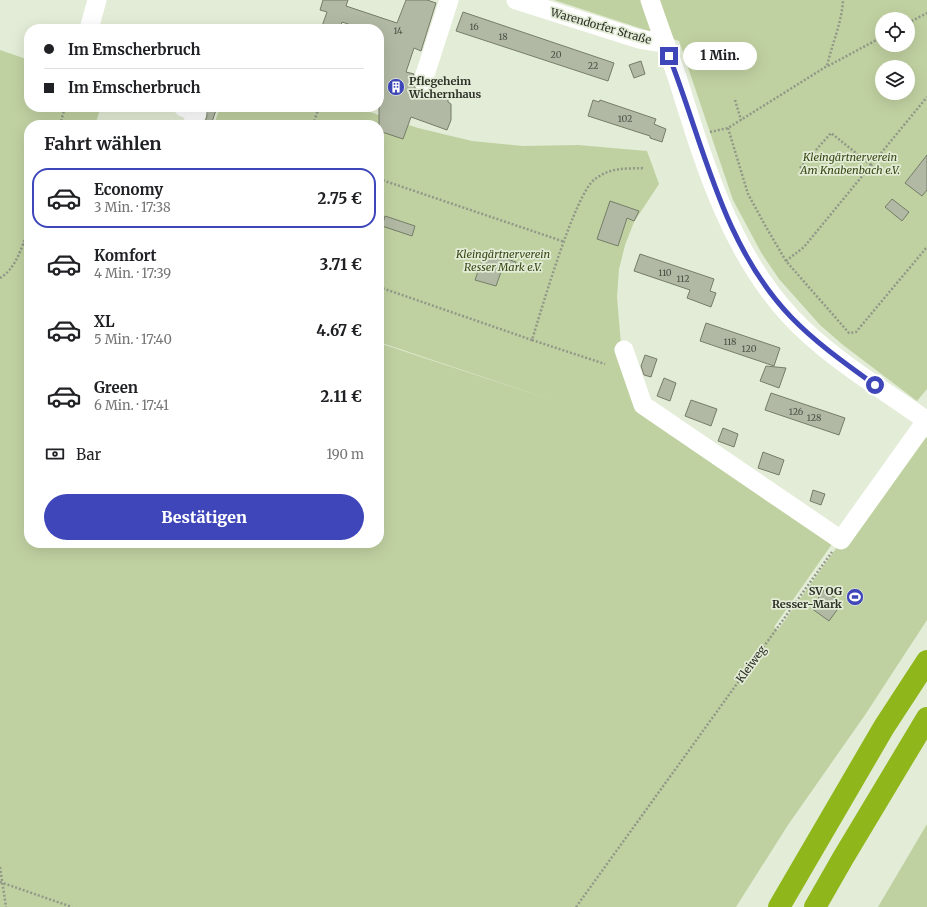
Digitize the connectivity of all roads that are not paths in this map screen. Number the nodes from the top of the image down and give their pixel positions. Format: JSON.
{"nodes":[{"id":1,"x":97,"y":0,"type":"edge"},
{"id":2,"x":449,"y":0,"type":"edge"},
{"id":3,"x":516,"y":0,"type":"edge"},
{"id":4,"x":650,"y":0,"type":"edge"},
{"id":5,"x":90,"y":24,"type":"edge"},
{"id":6,"x":664,"y":43,"type":"junction"},
{"id":7,"x":423,"y":81,"type":"dead end"},
{"id":8,"x":624,"y":350,"type":"dead end"},
{"id":9,"x":926,"y":421,"type":"edge"},
{"id":10,"x":927,"y":661,"type":"edge"},
{"id":11,"x":927,"y":718,"type":"edge"},
{"id":12,"x":779,"y":907,"type":"edge"},
{"id":13,"x":815,"y":907,"type":"edge"}],
"edges":[{"from":1,"to":5,"type":"street"},
{"from":2,"to":7,"type":"street"},
{"from":3,"to":6,"type":"street","name":"Warendorfer Straße"},
{"from":4,"to":6,"type":"street"},
{"from":6,"to":9,"type":"street"},
{"from":8,"to":9,"type":"street"},
{"from":10,"to":12,"type":"highway"},
{"from":11,"to":13,"type":"highway"}]}
